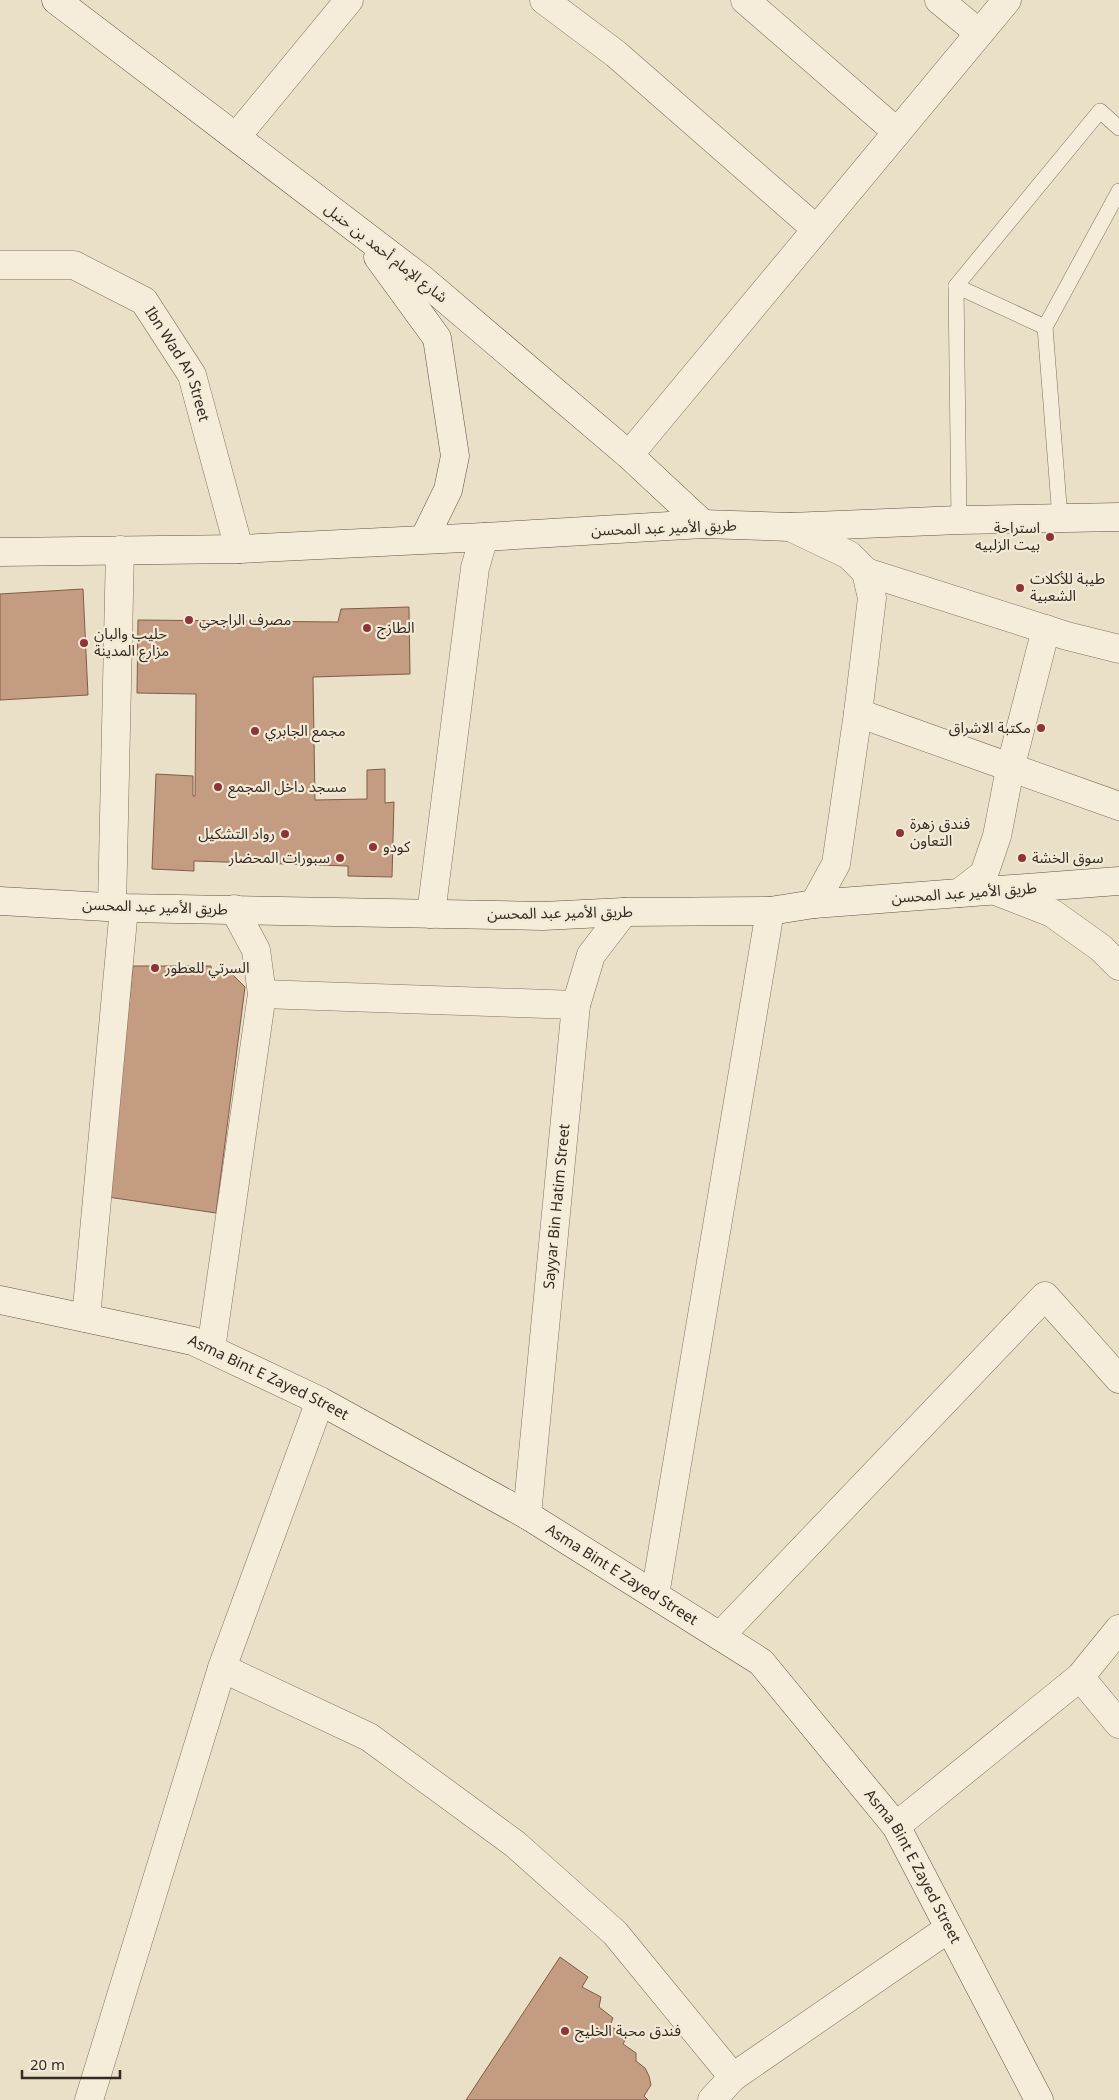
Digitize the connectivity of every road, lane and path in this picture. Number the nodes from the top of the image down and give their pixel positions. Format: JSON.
{"nodes":[{"id":1,"x":56,"y":0,"type":"edge"},
{"id":2,"x":349,"y":0,"type":"edge"},
{"id":3,"x":544,"y":0,"type":"edge"},
{"id":4,"x":745,"y":0,"type":"edge"},
{"id":5,"x":940,"y":0,"type":"edge"},
{"id":6,"x":1007,"y":0,"type":"edge"},
{"id":7,"x":979,"y":33,"type":"junction"},
{"id":8,"x":1119,"y":128,"type":"edge"},
{"id":9,"x":897,"y":132,"type":"junction"},
{"id":10,"x":236,"y":137,"type":"junction"},
{"id":11,"x":1119,"y":191,"type":"edge"},
{"id":12,"x":816,"y":229,"type":"junction"},
{"id":13,"x":360,"y":231,"type":"junction"},
{"id":14,"x":0,"y":265,"type":"edge"},
{"id":15,"x":956,"y":286,"type":"junction"},
{"id":16,"x":1045,"y":327,"type":"junction"},
{"id":17,"x":629,"y":455,"type":"junction"},
{"id":18,"x":1119,"y":517,"type":"edge"},
{"id":19,"x":1060,"y":518,"type":"junction"},
{"id":20,"x":959,"y":520,"type":"junction"},
{"id":21,"x":702,"y":524,"type":"junction"},
{"id":22,"x":790,"y":527,"type":"junction"},
{"id":23,"x":484,"y":537,"type":"junction"},
{"id":24,"x":424,"y":539,"type":"junction"},
{"id":25,"x":239,"y":549,"type":"junction"},
{"id":26,"x":120,"y":550,"type":"junction"},
{"id":27,"x":0,"y":552,"type":"edge"},
{"id":28,"x":866,"y":572,"type":"junction"},
{"id":29,"x":1046,"y":629,"type":"junction"},
{"id":30,"x":1119,"y":649,"type":"edge"},
{"id":31,"x":858,"y":713,"type":"junction"},
{"id":32,"x":1010,"y":768,"type":"junction"},
{"id":33,"x":1119,"y":806,"type":"edge"},
{"id":34,"x":1119,"y":881,"type":"edge"},
{"id":35,"x":993,"y":890,"type":"junction"},
{"id":36,"x":959,"y":893,"type":"junction"},
{"id":37,"x":0,"y":901,"type":"edge"},
{"id":38,"x":814,"y":904,"type":"junction"},
{"id":39,"x":118,"y":908,"type":"junction"},
{"id":40,"x":234,"y":910,"type":"junction"},
{"id":41,"x":770,"y":911,"type":"junction"},
{"id":42,"x":624,"y":912,"type":"junction"},
{"id":43,"x":431,"y":914,"type":"junction"},
{"id":44,"x":1119,"y":966,"type":"edge"},
{"id":45,"x":262,"y":994,"type":"junction"},
{"id":46,"x":576,"y":1006,"type":"junction"},
{"id":47,"x":0,"y":1300,"type":"edge"},
{"id":48,"x":86,"y":1318,"type":"junction"},
{"id":49,"x":211,"y":1350,"type":"junction"},
{"id":50,"x":1119,"y":1379,"type":"edge"},
{"id":51,"x":320,"y":1401,"type":"junction"},
{"id":52,"x":527,"y":1515,"type":"junction"},
{"id":53,"x":655,"y":1595,"type":"junction"},
{"id":54,"x":1119,"y":1629,"type":"edge"},
{"id":55,"x":720,"y":1636,"type":"junction"},
{"id":56,"x":222,"y":1668,"type":"junction"},
{"id":57,"x":1080,"y":1676,"type":"junction"},
{"id":58,"x":1119,"y":1724,"type":"edge"},
{"id":59,"x":896,"y":1826,"type":"junction"},
{"id":60,"x":948,"y":1929,"type":"junction"},
{"id":61,"x":732,"y":2077,"type":"junction"},
{"id":62,"x":89,"y":2100,"type":"edge"},
{"id":63,"x":712,"y":2100,"type":"edge"},
{"id":64,"x":1039,"y":2100,"type":"edge"}],
"edges":[{"from":1,"to":10,"type":"street","name":"شارع الإمام أحمد بن حنبل"},
{"from":2,"to":10,"type":"street"},
{"from":3,"to":12,"type":"street"},
{"from":4,"to":9,"type":"street"},
{"from":5,"to":7,"type":"street"},
{"from":6,"to":7,"type":"street"},
{"from":7,"to":9,"type":"street"},
{"from":8,"to":15,"type":"lane"},
{"from":9,"to":12,"type":"street"},
{"from":10,"to":13,"type":"street","name":"شارع الإمام أحمد بن حنبل"},
{"from":11,"to":16,"type":"lane"},
{"from":12,"to":17,"type":"street"},
{"from":13,"to":17,"type":"street","name":"شارع الإمام أحمد بن حنبل"},
{"from":13,"to":24,"type":"street"},
{"from":14,"to":25,"type":"street","name":"Ibn Wad An Street"},
{"from":15,"to":16,"type":"lane"},
{"from":15,"to":20,"type":"lane"},
{"from":16,"to":19,"type":"lane"},
{"from":17,"to":21,"type":"street","name":"شارع الإمام أحمد بن حنبل"},
{"from":18,"to":19,"type":"street","name":"طريق الأمير عبد المحسن"},
{"from":19,"to":20,"type":"street","name":"طريق الأمير عبد المحسن"},
{"from":20,"to":22,"type":"street","name":"طريق الأمير عبد المحسن"},
{"from":21,"to":22,"type":"street","name":"طريق الأمير عبد المحسن"},
{"from":21,"to":23,"type":"street","name":"طريق الأمير عبد المحسن"},
{"from":22,"to":28,"type":"street"},
{"from":23,"to":24,"type":"street","name":"طريق الأمير عبد المحسن"},
{"from":23,"to":43,"type":"street"},
{"from":24,"to":25,"type":"street","name":"طريق الأمير عبد المحسن"},
{"from":25,"to":26,"type":"street","name":"طريق الأمير عبد المحسن"},
{"from":26,"to":27,"type":"street","name":"طريق الأمير عبد المحسن"},
{"from":26,"to":39,"type":"street"},
{"from":28,"to":29,"type":"street"},
{"from":28,"to":31,"type":"street"},
{"from":29,"to":30,"type":"street"},
{"from":29,"to":32,"type":"street"},
{"from":31,"to":32,"type":"street"},
{"from":31,"to":38,"type":"street"},
{"from":32,"to":33,"type":"street"},
{"from":32,"to":36,"type":"street"},
{"from":34,"to":35,"type":"street","name":"طريق الأمير عبد المحسن"},
{"from":35,"to":36,"type":"street","name":"طريق الأمير عبد المحسن"},
{"from":35,"to":44,"type":"street"},
{"from":36,"to":38,"type":"street","name":"طريق الأمير عبد المحسن"},
{"from":37,"to":39,"type":"street","name":"طريق الأمير عبد المحسن"},
{"from":38,"to":41,"type":"street","name":"طريق الأمير عبد المحسن"},
{"from":39,"to":40,"type":"street","name":"طريق الأمير عبد المحسن"},
{"from":39,"to":48,"type":"street"},
{"from":40,"to":43,"type":"street","name":"طريق الأمير عبد المحسن"},
{"from":40,"to":45,"type":"street"},
{"from":41,"to":42,"type":"street","name":"طريق الأمير عبد المحسن"},
{"from":41,"to":53,"type":"street"},
{"from":42,"to":43,"type":"street","name":"طريق الأمير عبد المحسن"},
{"from":42,"to":46,"type":"street","name":"Sayyar Bin Hatim Street"},
{"from":45,"to":46,"type":"street"},
{"from":45,"to":49,"type":"street"},
{"from":46,"to":52,"type":"street","name":"Sayyar Bin Hatim Street"},
{"from":47,"to":48,"type":"street","name":"Asma Bint E Zayed Street"},
{"from":48,"to":49,"type":"street","name":"Asma Bint E Zayed Street"},
{"from":49,"to":51,"type":"street","name":"Asma Bint E Zayed Street"},
{"from":50,"to":55,"type":"street"},
{"from":51,"to":52,"type":"street","name":"Asma Bint E Zayed Street"},
{"from":51,"to":56,"type":"street"},
{"from":52,"to":53,"type":"street","name":"Asma Bint E Zayed Street"},
{"from":53,"to":55,"type":"street","name":"Asma Bint E Zayed Street"},
{"from":54,"to":57,"type":"street"},
{"from":55,"to":59,"type":"street","name":"Asma Bint E Zayed Street"},
{"from":56,"to":61,"type":"street"},
{"from":56,"to":62,"type":"street"},
{"from":57,"to":58,"type":"street"},
{"from":57,"to":59,"type":"street"},
{"from":59,"to":60,"type":"street","name":"Asma Bint E Zayed Street"},
{"from":60,"to":61,"type":"street"},
{"from":60,"to":64,"type":"street","name":"Asma Bint E Zayed Street"},
{"from":61,"to":63,"type":"street"}]}
